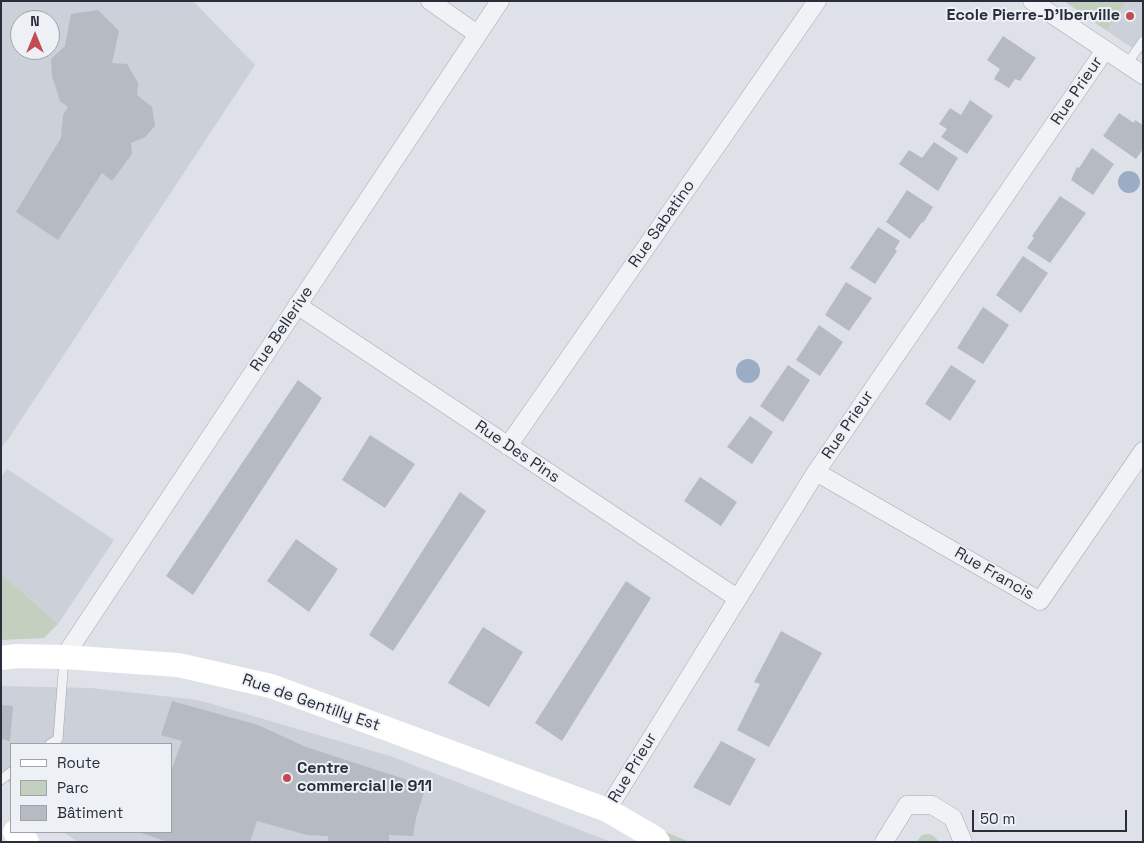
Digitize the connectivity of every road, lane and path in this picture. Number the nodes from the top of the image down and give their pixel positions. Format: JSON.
{"nodes":[{"id":1,"x":430,"y":1,"type":"edge"},
{"id":2,"x":500,"y":1,"type":"edge"},
{"id":3,"x":816,"y":1,"type":"edge"},
{"id":4,"x":1032,"y":1,"type":"edge"},
{"id":5,"x":477,"y":34,"type":"junction"},
{"id":6,"x":1143,"y":42,"type":"edge"},
{"id":7,"x":1105,"y":50,"type":"junction"},
{"id":8,"x":1127,"y":64,"type":"junction"},
{"id":9,"x":1143,"y":75,"type":"edge"},
{"id":10,"x":297,"y":305,"type":"junction"},
{"id":11,"x":508,"y":446,"type":"junction"},
{"id":12,"x":1143,"y":451,"type":"edge"},
{"id":13,"x":816,"y":472,"type":"junction"},
{"id":14,"x":737,"y":598,"type":"junction"},
{"id":15,"x":64,"y":657,"type":"junction"},
{"id":16,"x":1,"y":658,"type":"edge"},
{"id":17,"x":52,"y":743,"type":"edge"},
{"id":18,"x":608,"y":810,"type":"junction"},
{"id":19,"x":16,"y":833,"type":"edge"},
{"id":20,"x":27,"y":842,"type":"edge"},
{"id":21,"x":658,"y":842,"type":"edge"},
{"id":22,"x":884,"y":842,"type":"edge"},
{"id":23,"x":963,"y":842,"type":"edge"}],
"edges":[{"from":1,"to":5,"type":"street"},
{"from":2,"to":5,"type":"street","name":"Rue Bellerive"},
{"from":3,"to":11,"type":"street","name":"Rue Sabatino"},
{"from":4,"to":7,"type":"street"},
{"from":5,"to":10,"type":"street","name":"Rue Bellerive"},
{"from":6,"to":8,"type":"lane"},
{"from":7,"to":8,"type":"street"},
{"from":7,"to":13,"type":"street","name":"Rue Prieur"},
{"from":8,"to":9,"type":"street"},
{"from":10,"to":11,"type":"street","name":"Rue Des Pins"},
{"from":10,"to":15,"type":"street","name":"Rue Bellerive"},
{"from":11,"to":14,"type":"street","name":"Rue Des Pins"},
{"from":12,"to":13,"type":"street","name":"Rue Francis"},
{"from":13,"to":14,"type":"street","name":"Rue Prieur"},
{"from":14,"to":18,"type":"street","name":"Rue Prieur"},
{"from":15,"to":16,"type":"street","name":"Rue de Gentilly Est"},
{"from":15,"to":17,"type":"lane"},
{"from":15,"to":18,"type":"street","name":"Rue de Gentilly Est"},
{"from":18,"to":21,"type":"street","name":"Rue de Gentilly Est"},
{"from":19,"to":20,"type":"street"},
{"from":22,"to":23,"type":"street"}]}
